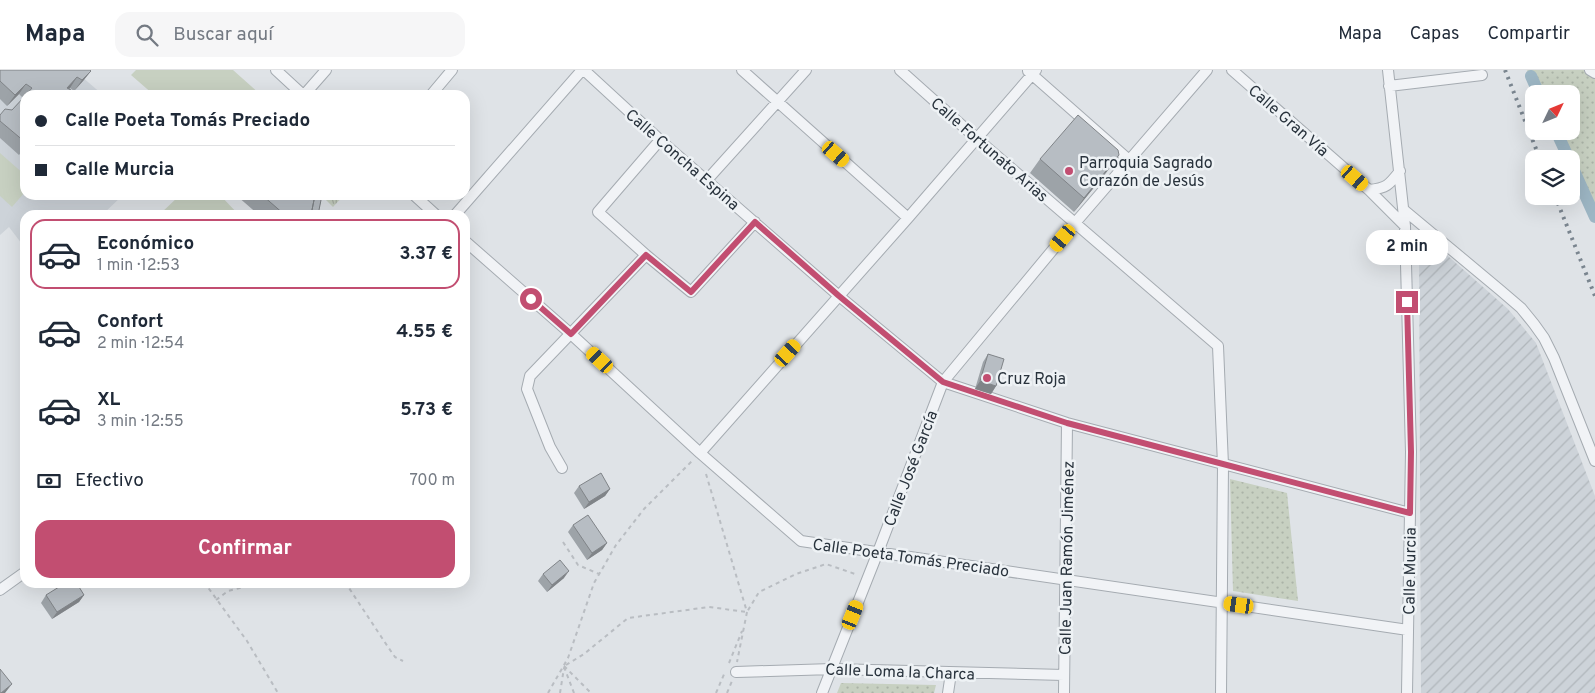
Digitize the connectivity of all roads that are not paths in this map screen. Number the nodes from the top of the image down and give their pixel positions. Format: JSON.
{"nodes":[{"id":1,"x":276,"y":70,"type":"edge"},
{"id":2,"x":326,"y":70,"type":"edge"},
{"id":3,"x":452,"y":70,"type":"edge"},
{"id":4,"x":583,"y":70,"type":"edge"},
{"id":5,"x":742,"y":70,"type":"edge"},
{"id":6,"x":806,"y":70,"type":"edge"},
{"id":7,"x":900,"y":70,"type":"edge"},
{"id":8,"x":1207,"y":70,"type":"edge"},
{"id":9,"x":1232,"y":70,"type":"edge"},
{"id":10,"x":1388,"y":70,"type":"edge"},
{"id":11,"x":1590,"y":70,"type":"edge"},
{"id":12,"x":1031,"y":72,"type":"edge"},
{"id":13,"x":1595,"y":72,"type":"edge"},
{"id":14,"x":1482,"y":75,"type":"dead end"},
{"id":15,"x":1389,"y":86,"type":"junction"},
{"id":16,"x":298,"y":90,"type":"edge"},
{"id":17,"x":308,"y":90,"type":"edge"},
{"id":18,"x":435,"y":90,"type":"edge"},
{"id":19,"x":777,"y":102,"type":"junction"},
{"id":20,"x":976,"y":138,"type":"junction"},
{"id":21,"x":660,"y":140,"type":"junction"},
{"id":22,"x":1129,"y":160,"type":"junction"},
{"id":23,"x":1400,"y":171,"type":"junction"},
{"id":24,"x":707,"y":180,"type":"junction"},
{"id":25,"x":1369,"y":190,"type":"junction"},
{"id":26,"x":470,"y":198,"type":"edge"},
{"id":27,"x":420,"y":200,"type":"edge"},
{"id":28,"x":468,"y":200,"type":"edge"},
{"id":29,"x":430,"y":210,"type":"edge"},
{"id":30,"x":459,"y":210,"type":"edge"},
{"id":31,"x":1404,"y":210,"type":"junction"},
{"id":32,"x":908,"y":218,"type":"junction"},
{"id":33,"x":755,"y":222,"type":"junction"},
{"id":34,"x":1075,"y":223,"type":"junction"},
{"id":35,"x":1405,"y":226,"type":"junction"},
{"id":36,"x":470,"y":245,"type":"edge"},
{"id":37,"x":646,"y":255,"type":"junction"},
{"id":38,"x":839,"y":296,"type":"junction"},
{"id":39,"x":571,"y":334,"type":"junction"},
{"id":40,"x":943,"y":382,"type":"junction"},
{"id":41,"x":1067,"y":423,"type":"junction"},
{"id":42,"x":700,"y":453,"type":"junction"},
{"id":43,"x":1595,"y":461,"type":"edge"},
{"id":44,"x":1223,"y":465,"type":"junction"},
{"id":45,"x":562,"y":468,"type":"dead end"},
{"id":46,"x":1410,"y":513,"type":"junction"},
{"id":47,"x":878,"y":552,"type":"junction"},
{"id":48,"x":20,"y":576,"type":"edge"},
{"id":49,"x":1066,"y":580,"type":"junction"},
{"id":50,"x":0,"y":590,"type":"edge"},
{"id":51,"x":1220,"y":602,"type":"junction"},
{"id":52,"x":1408,"y":630,"type":"junction"},
{"id":53,"x":832,"y":668,"type":"junction"},
{"id":54,"x":736,"y":672,"type":"road end"},
{"id":55,"x":951,"y":673,"type":"junction"},
{"id":56,"x":1064,"y":675,"type":"junction"},
{"id":57,"x":822,"y":693,"type":"edge"},
{"id":58,"x":948,"y":693,"type":"edge"},
{"id":59,"x":1064,"y":693,"type":"edge"},
{"id":60,"x":1221,"y":693,"type":"edge"},
{"id":61,"x":1408,"y":693,"type":"edge"}],
"edges":[{"from":1,"to":16,"type":"street"},
{"from":2,"to":17,"type":"street"},
{"from":3,"to":18,"type":"street"},
{"from":4,"to":21,"type":"street","name":"Calle Concha Espina"},
{"from":4,"to":26,"type":"street"},
{"from":5,"to":19,"type":"street"},
{"from":6,"to":19,"type":"street"},
{"from":7,"to":20,"type":"street","name":"Calle Fortunato Arias"},
{"from":8,"to":22,"type":"street","name":"Calle José García"},
{"from":9,"to":25,"type":"street","name":"Calle Gran Vía"},
{"from":10,"to":15,"type":"street","name":"Calle Murcia"},
{"from":11,"to":13,"type":"street"},
{"from":12,"to":20,"type":"street"},
{"from":12,"to":22,"type":"street"},
{"from":14,"to":15,"type":"street"},
{"from":15,"to":23,"type":"street","name":"Calle Murcia"},
{"from":19,"to":24,"type":"street"},
{"from":19,"to":32,"type":"street"},
{"from":20,"to":32,"type":"street"},
{"from":20,"to":34,"type":"street","name":"Calle Fortunato Arias"},
{"from":21,"to":24,"type":"street","name":"Calle Concha Espina"},
{"from":21,"to":37,"type":"street"},
{"from":22,"to":34,"type":"street","name":"Calle José García"},
{"from":23,"to":25,"type":"street"},
{"from":23,"to":31,"type":"street","name":"Calle Murcia"},
{"from":24,"to":33,"type":"street","name":"Calle Concha Espina"},
{"from":25,"to":35,"type":"street","name":"Calle Gran Vía"},
{"from":27,"to":29,"type":"street"},
{"from":28,"to":30,"type":"street"},
{"from":31,"to":35,"type":"street","name":"Calle Murcia"},
{"from":31,"to":43,"type":"street"},
{"from":32,"to":38,"type":"street"},
{"from":33,"to":37,"type":"street"},
{"from":33,"to":38,"type":"street","name":"Calle Concha Espina"},
{"from":34,"to":40,"type":"street","name":"Calle José García"},
{"from":34,"to":44,"type":"street","name":"Calle Fortunato Arias"},
{"from":35,"to":46,"type":"street","name":"Calle Murcia"},
{"from":36,"to":39,"type":"street","name":"Calle Poeta Tomás Preciado"},
{"from":37,"to":39,"type":"street"},
{"from":38,"to":40,"type":"street","name":"Calle Concha Espina"},
{"from":38,"to":42,"type":"street"},
{"from":39,"to":42,"type":"street","name":"Calle Poeta Tomás Preciado"},
{"from":39,"to":45,"type":"street"},
{"from":40,"to":41,"type":"street"},
{"from":40,"to":47,"type":"street","name":"Calle José García"},
{"from":41,"to":44,"type":"street"},
{"from":41,"to":49,"type":"street","name":"Calle Juan Ramón Jiménez"},
{"from":42,"to":47,"type":"street","name":"Calle Poeta Tomás Preciado"},
{"from":44,"to":46,"type":"street"},
{"from":44,"to":51,"type":"street","name":"Calle Fortunato Arias"},
{"from":46,"to":52,"type":"street","name":"Calle Murcia"},
{"from":47,"to":49,"type":"street","name":"Calle Poeta Tomás Preciado"},
{"from":47,"to":53,"type":"street","name":"Calle José García"},
{"from":48,"to":50,"type":"street"},
{"from":49,"to":51,"type":"street","name":"Calle Poeta Tomás Preciado"},
{"from":49,"to":56,"type":"street","name":"Calle Juan Ramón Jiménez"},
{"from":51,"to":52,"type":"street","name":"Calle Poeta Tomás Preciado"},
{"from":51,"to":60,"type":"street","name":"Calle Fortunato Arias"},
{"from":52,"to":61,"type":"street","name":"Calle Murcia"},
{"from":53,"to":54,"type":"street","name":"Calle Loma la Charca"},
{"from":53,"to":55,"type":"street","name":"Calle Loma la Charca"},
{"from":53,"to":57,"type":"street","name":"Calle José García"},
{"from":55,"to":56,"type":"street","name":"Calle Loma la Charca"},
{"from":55,"to":58,"type":"street"},
{"from":56,"to":59,"type":"street","name":"Calle Juan Ramón Jiménez"}]}
